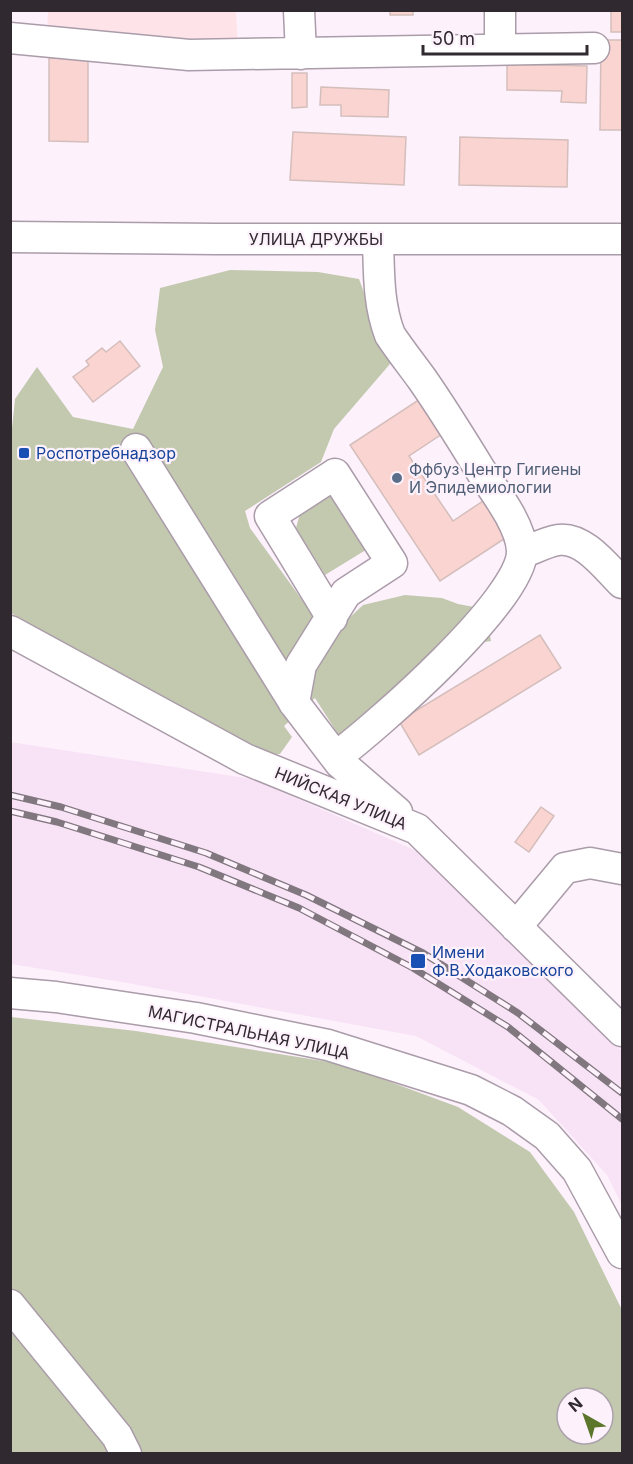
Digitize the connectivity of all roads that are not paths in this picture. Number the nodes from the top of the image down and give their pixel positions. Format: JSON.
{"nodes":[{"id":1,"x":299,"y":10,"type":"edge"},
{"id":2,"x":500,"y":10,"type":"edge"},
{"id":3,"x":10,"y":38,"type":"edge"},
{"id":4,"x":594,"y":48,"type":"dead end"},
{"id":5,"x":500,"y":49,"type":"junction"},
{"id":6,"x":301,"y":54,"type":"junction"},
{"id":7,"x":10,"y":237,"type":"edge"},
{"id":8,"x":378,"y":239,"type":"junction"},
{"id":9,"x":622,"y":239,"type":"edge"},
{"id":10,"x":136,"y":449,"type":"dead end"},
{"id":11,"x":522,"y":554,"type":"junction"},
{"id":12,"x":622,"y":583,"type":"edge"},
{"id":13,"x":332,"y":618,"type":"junction"},
{"id":14,"x":10,"y":631,"type":"edge"},
{"id":15,"x":294,"y":703,"type":"junction"},
{"id":16,"x":336,"y":757,"type":"junction"},
{"id":17,"x":417,"y":829,"type":"junction"},
{"id":18,"x":622,"y":869,"type":"edge"},
{"id":19,"x":516,"y":927,"type":"junction"},
{"id":20,"x":10,"y":993,"type":"edge"},
{"id":21,"x":622,"y":1031,"type":"edge"},
{"id":22,"x":622,"y":1253,"type":"edge"},
{"id":23,"x":10,"y":1305,"type":"edge"},
{"id":24,"x":126,"y":1454,"type":"edge"}],
"edges":[{"from":1,"to":6,"type":"street"},
{"from":2,"to":5,"type":"street"},
{"from":3,"to":6,"type":"street"},
{"from":4,"to":5,"type":"street"},
{"from":5,"to":6,"type":"street"},
{"from":7,"to":8,"type":"street","name":"УЛИЦА ДРУЖБЫ"},
{"from":8,"to":9,"type":"street","name":"УЛИЦА ДРУЖБЫ"},
{"from":8,"to":11,"type":"street"},
{"from":10,"to":15,"type":"street"},
{"from":11,"to":12,"type":"street"},
{"from":11,"to":16,"type":"street"},
{"from":13,"to":13,"type":"street"},
{"from":13,"to":15,"type":"street"},
{"from":14,"to":17,"type":"street","name":"НИЙСКАЯ УЛИЦА"},
{"from":15,"to":16,"type":"street"},
{"from":16,"to":17,"type":"street"},
{"from":17,"to":19,"type":"street","name":"НИЙСКАЯ УЛИЦА"},
{"from":18,"to":19,"type":"street"},
{"from":19,"to":21,"type":"street","name":"НИЙСКАЯ УЛИЦА"},
{"from":20,"to":22,"type":"street","name":"МАГИСТРАЛЬНАЯ УЛИЦА"},
{"from":23,"to":24,"type":"street"}]}
